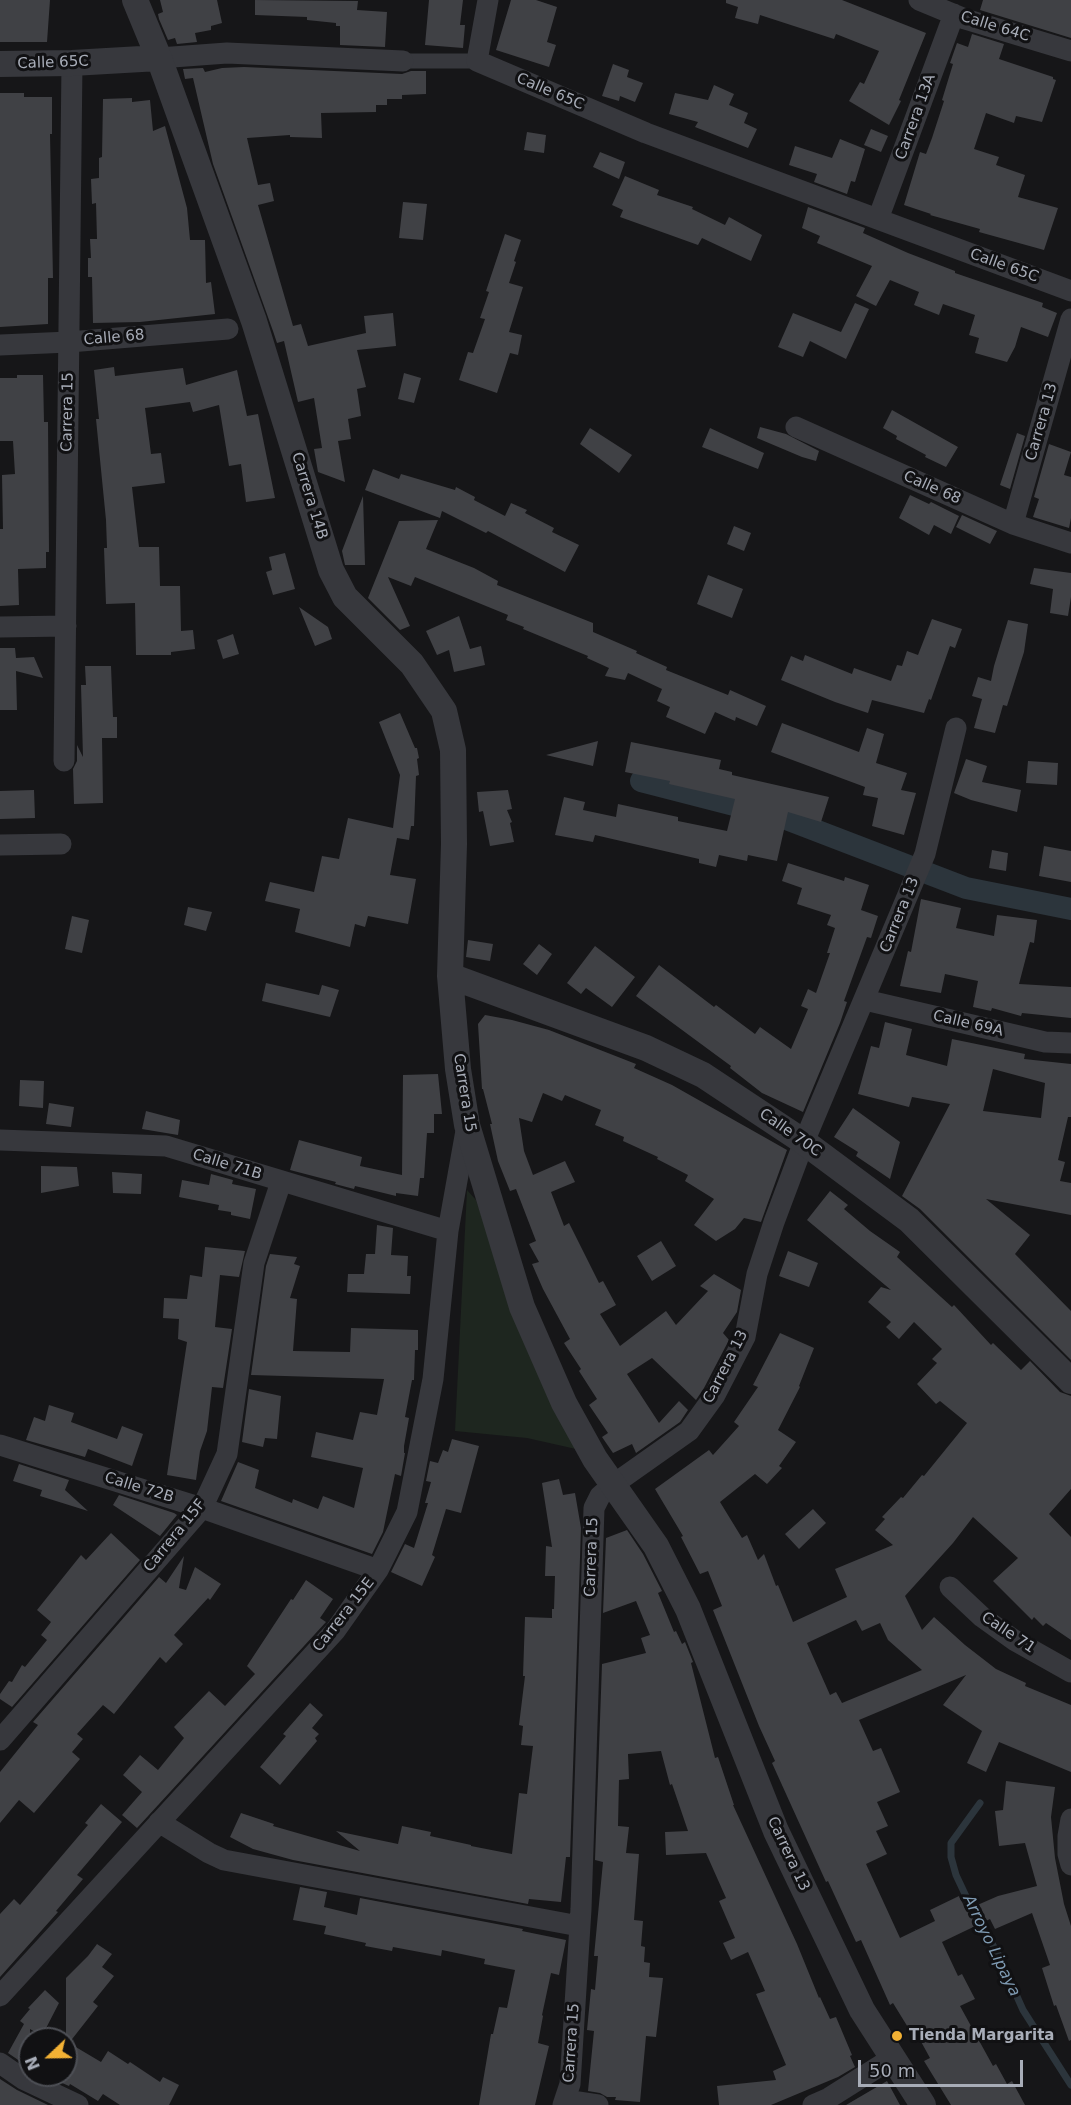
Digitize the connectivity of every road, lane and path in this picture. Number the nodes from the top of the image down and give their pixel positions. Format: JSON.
{"nodes":[{"id":1,"x":135,"y":0,"type":"edge"},
{"id":2,"x":488,"y":0,"type":"edge"},
{"id":3,"x":919,"y":0,"type":"edge"},
{"id":4,"x":954,"y":14,"type":"junction"},
{"id":5,"x":1071,"y":51,"type":"edge"},
{"id":6,"x":159,"y":58,"type":"junction"},
{"id":7,"x":403,"y":61,"type":"joint"},
{"id":8,"x":477,"y":61,"type":"junction"},
{"id":9,"x":72,"y":63,"type":"junction"},
{"id":10,"x":0,"y":64,"type":"edge"},
{"id":11,"x":878,"y":219,"type":"junction"},
{"id":12,"x":1071,"y":291,"type":"edge"},
{"id":13,"x":1071,"y":319,"type":"edge"},
{"id":14,"x":228,"y":329,"type":"dead end"},
{"id":15,"x":69,"y":342,"type":"junction"},
{"id":16,"x":0,"y":345,"type":"edge"},
{"id":17,"x":796,"y":427,"type":"dead end"},
{"id":18,"x":1013,"y":524,"type":"junction"},
{"id":19,"x":1071,"y":543,"type":"edge"},
{"id":20,"x":66,"y":626,"type":"junction"},
{"id":21,"x":0,"y":627,"type":"edge"},
{"id":22,"x":956,"y":728,"type":"dead end"},
{"id":23,"x":64,"y":761,"type":"dead end"},
{"id":24,"x":61,"y":844,"type":"dead end"},
{"id":25,"x":0,"y":845,"type":"edge"},
{"id":26,"x":450,"y":976,"type":"junction"},
{"id":27,"x":865,"y":1000,"type":"junction"},
{"id":28,"x":1071,"y":1043,"type":"edge"},
{"id":29,"x":467,"y":1125,"type":"junction"},
{"id":30,"x":0,"y":1140,"type":"edge"},
{"id":31,"x":804,"y":1142,"type":"junction"},
{"id":32,"x":281,"y":1182,"type":"junction"},
{"id":33,"x":448,"y":1231,"type":"junction"},
{"id":34,"x":1071,"y":1382,"type":"edge"},
{"id":35,"x":0,"y":1445,"type":"edge"},
{"id":36,"x":614,"y":1484,"type":"junction"},
{"id":37,"x":202,"y":1508,"type":"junction"},
{"id":38,"x":378,"y":1570,"type":"junction"},
{"id":39,"x":950,"y":1587,"type":"dead end"},
{"id":40,"x":1071,"y":1672,"type":"edge"},
{"id":41,"x":0,"y":1740,"type":"edge"},
{"id":42,"x":1071,"y":1819,"type":"edge"},
{"id":43,"x":159,"y":1822,"type":"junction"},
{"id":44,"x":1071,"y":1865,"type":"edge"},
{"id":45,"x":579,"y":1926,"type":"junction"},
{"id":46,"x":0,"y":1996,"type":"edge"},
{"id":47,"x":894,"y":2057,"type":"junction"},
{"id":48,"x":0,"y":2062,"type":"edge"},
{"id":49,"x":564,"y":2102,"type":"edge"},
{"id":50,"x":78,"y":2105,"type":"edge"},
{"id":51,"x":598,"y":2105,"type":"edge"},
{"id":52,"x":813,"y":2105,"type":"edge"},
{"id":53,"x":923,"y":2105,"type":"edge"}],
"edges":[{"from":1,"to":6,"type":"street","name":"Carrera 14B"},
{"from":2,"to":8,"type":"street"},
{"from":3,"to":4,"type":"street","name":"Calle 64C"},
{"from":4,"to":5,"type":"street","name":"Calle 64C"},
{"from":4,"to":11,"type":"street","name":"Carrera 13A"},
{"from":6,"to":7,"type":"street","name":"Calle 65C"},
{"from":6,"to":9,"type":"street","name":"Calle 65C"},
{"from":6,"to":26,"type":"street","name":"Carrera 14B"},
{"from":7,"to":8,"type":"street","name":"Calle 65C"},
{"from":8,"to":11,"type":"street","name":"Calle 65C"},
{"from":9,"to":10,"type":"street","name":"Calle 65C"},
{"from":9,"to":15,"type":"street","name":"Carrera 15"},
{"from":11,"to":12,"type":"street","name":"Calle 65C"},
{"from":13,"to":18,"type":"street","name":"Carrera 13"},
{"from":14,"to":15,"type":"street","name":"Calle 68"},
{"from":15,"to":16,"type":"street","name":"Calle 68"},
{"from":15,"to":20,"type":"street","name":"Carrera 15"},
{"from":17,"to":18,"type":"street","name":"Calle 68"},
{"from":18,"to":19,"type":"street","name":"Calle 68"},
{"from":20,"to":21,"type":"street"},
{"from":20,"to":23,"type":"street","name":"Carrera 15"},
{"from":22,"to":27,"type":"street","name":"Carrera 13"},
{"from":24,"to":25,"type":"street"},
{"from":26,"to":29,"type":"street","name":"Carrera 15"},
{"from":26,"to":31,"type":"street","name":"Calle 70C"},
{"from":27,"to":28,"type":"street","name":"Calle 69A"},
{"from":27,"to":31,"type":"street","name":"Carrera 13"},
{"from":29,"to":33,"type":"street","name":"Carrera 15E"},
{"from":29,"to":36,"type":"street","name":"Carrera 15"},
{"from":30,"to":32,"type":"street","name":"Calle 71B"},
{"from":31,"to":34,"type":"street","name":"Calle 70C"},
{"from":31,"to":36,"type":"street","name":"Carrera 13"},
{"from":32,"to":33,"type":"street","name":"Calle 71B"},
{"from":32,"to":37,"type":"street","name":"Carrera 15F"},
{"from":33,"to":38,"type":"street","name":"Carrera 15E"},
{"from":35,"to":37,"type":"street","name":"Calle 72B"},
{"from":36,"to":45,"type":"street","name":"Carrera 15"},
{"from":36,"to":47,"type":"street","name":"Carrera 13"},
{"from":37,"to":38,"type":"street","name":"Calle 72B"},
{"from":37,"to":41,"type":"street","name":"Carrera 15F"},
{"from":38,"to":43,"type":"street","name":"Carrera 15E"},
{"from":39,"to":40,"type":"street","name":"Calle 71"},
{"from":42,"to":44,"type":"street"},
{"from":43,"to":45,"type":"street"},
{"from":43,"to":46,"type":"street","name":"Carrera 15E"},
{"from":45,"to":49,"type":"street","name":"Carrera 15"},
{"from":47,"to":52,"type":"street"},
{"from":47,"to":53,"type":"street","name":"Carrera 13"},
{"from":48,"to":50,"type":"street"},
{"from":49,"to":51,"type":"street"}]}
